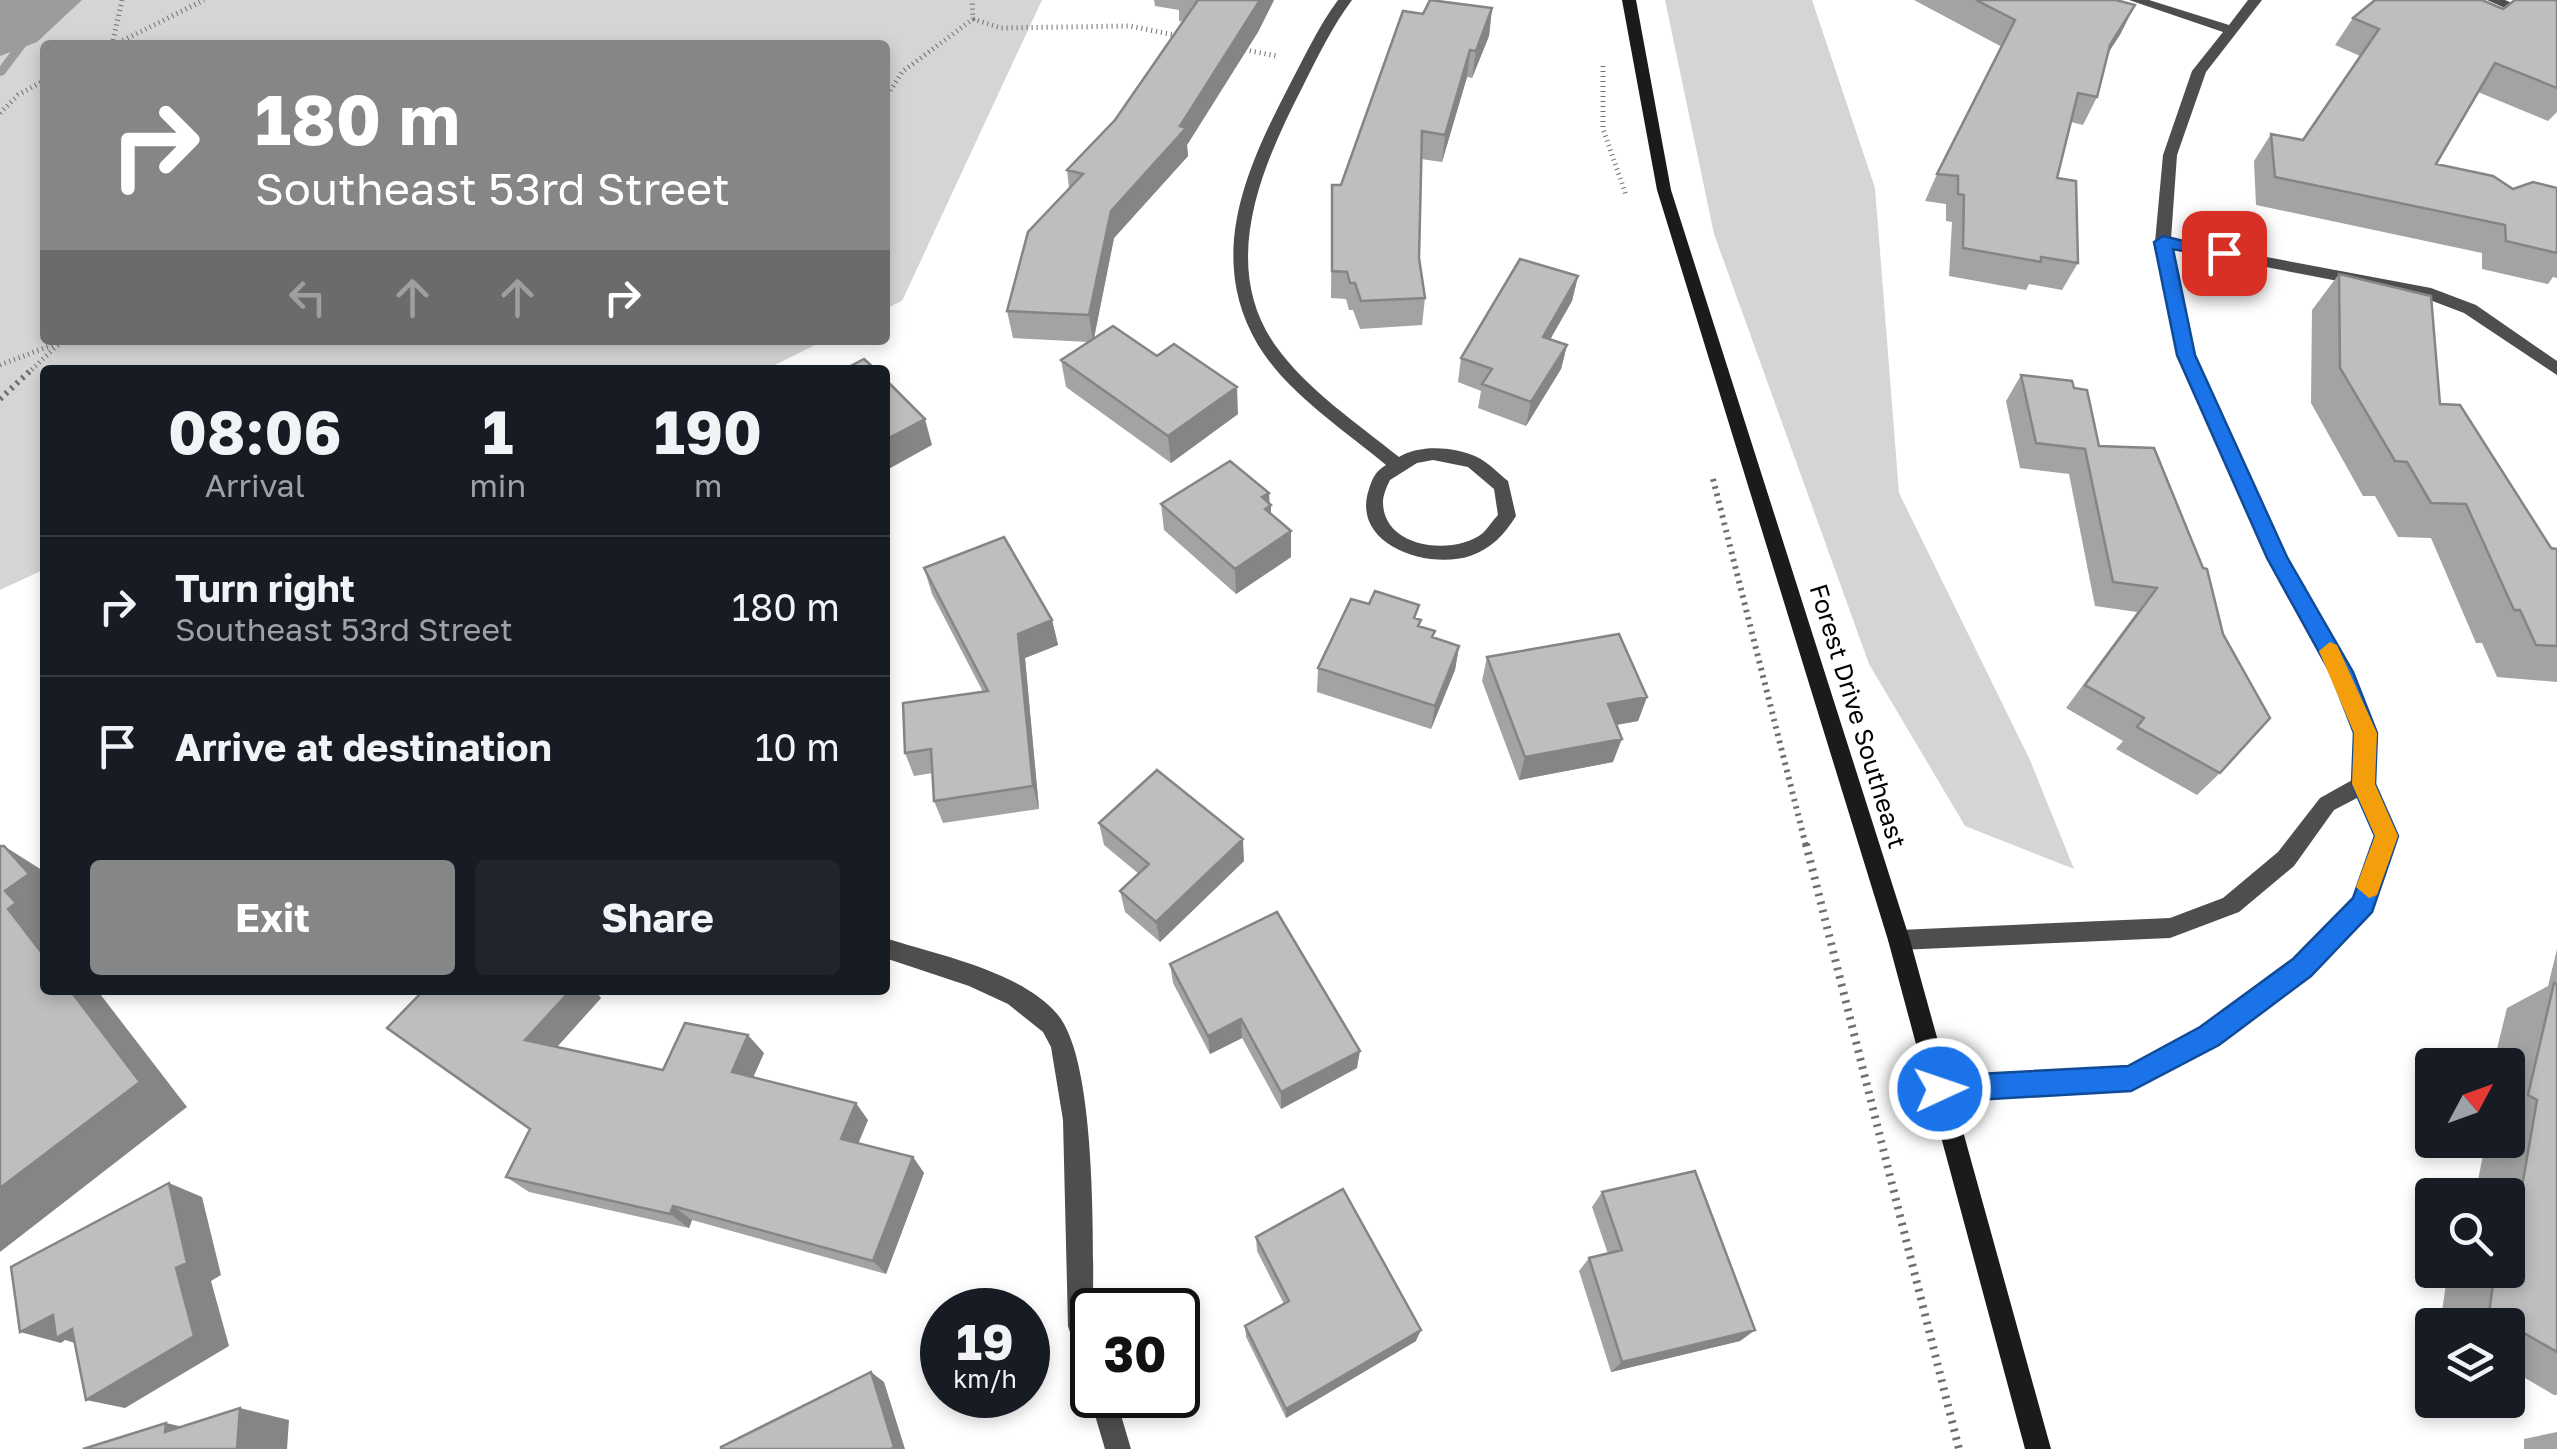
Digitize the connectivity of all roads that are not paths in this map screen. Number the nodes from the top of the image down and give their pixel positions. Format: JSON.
{"nodes":[{"id":1,"x":1345,"y":0,"type":"edge"},
{"id":2,"x":1629,"y":0,"type":"edge"},
{"id":3,"x":2136,"y":0,"type":"edge"},
{"id":4,"x":2255,"y":0,"type":"edge"},
{"id":5,"x":2494,"y":0,"type":"edge"},
{"id":6,"x":2557,"y":27,"type":"edge"},
{"id":7,"x":2232,"y":30,"type":"junction"},
{"id":8,"x":2163,"y":242,"type":"junction"},
{"id":9,"x":2557,"y":368,"type":"edge"},
{"id":10,"x":1396,"y":464,"type":"junction"},
{"id":11,"x":2364,"y":784,"type":"junction"},
{"id":12,"x":1899,"y":940,"type":"junction"},
{"id":13,"x":890,"y":950,"type":"edge"},
{"id":14,"x":1940,"y":1089,"type":"junction"},
{"id":15,"x":1080,"y":1288,"type":"edge"},
{"id":16,"x":1109,"y":1418,"type":"edge"},
{"id":17,"x":1118,"y":1449,"type":"edge"},
{"id":18,"x":2038,"y":1449,"type":"edge"}],
"edges":[{"from":1,"to":10,"type":"street"},
{"from":2,"to":12,"type":"main road","name":"Forest Drive Southeast"},
{"from":3,"to":7,"type":"street"},
{"from":4,"to":7,"type":"street"},
{"from":5,"to":6,"type":"street"},
{"from":7,"to":8,"type":"street"},
{"from":8,"to":9,"type":"street"},
{"from":8,"to":11,"type":"street"},
{"from":10,"to":10,"type":"street"},
{"from":11,"to":12,"type":"street"},
{"from":11,"to":14,"type":"street"},
{"from":12,"to":14,"type":"main road","name":"Forest Drive Southeast"},
{"from":13,"to":15,"type":"street"},
{"from":14,"to":18,"type":"main road","name":"Forest Drive Southeast"},
{"from":16,"to":17,"type":"street"}]}
